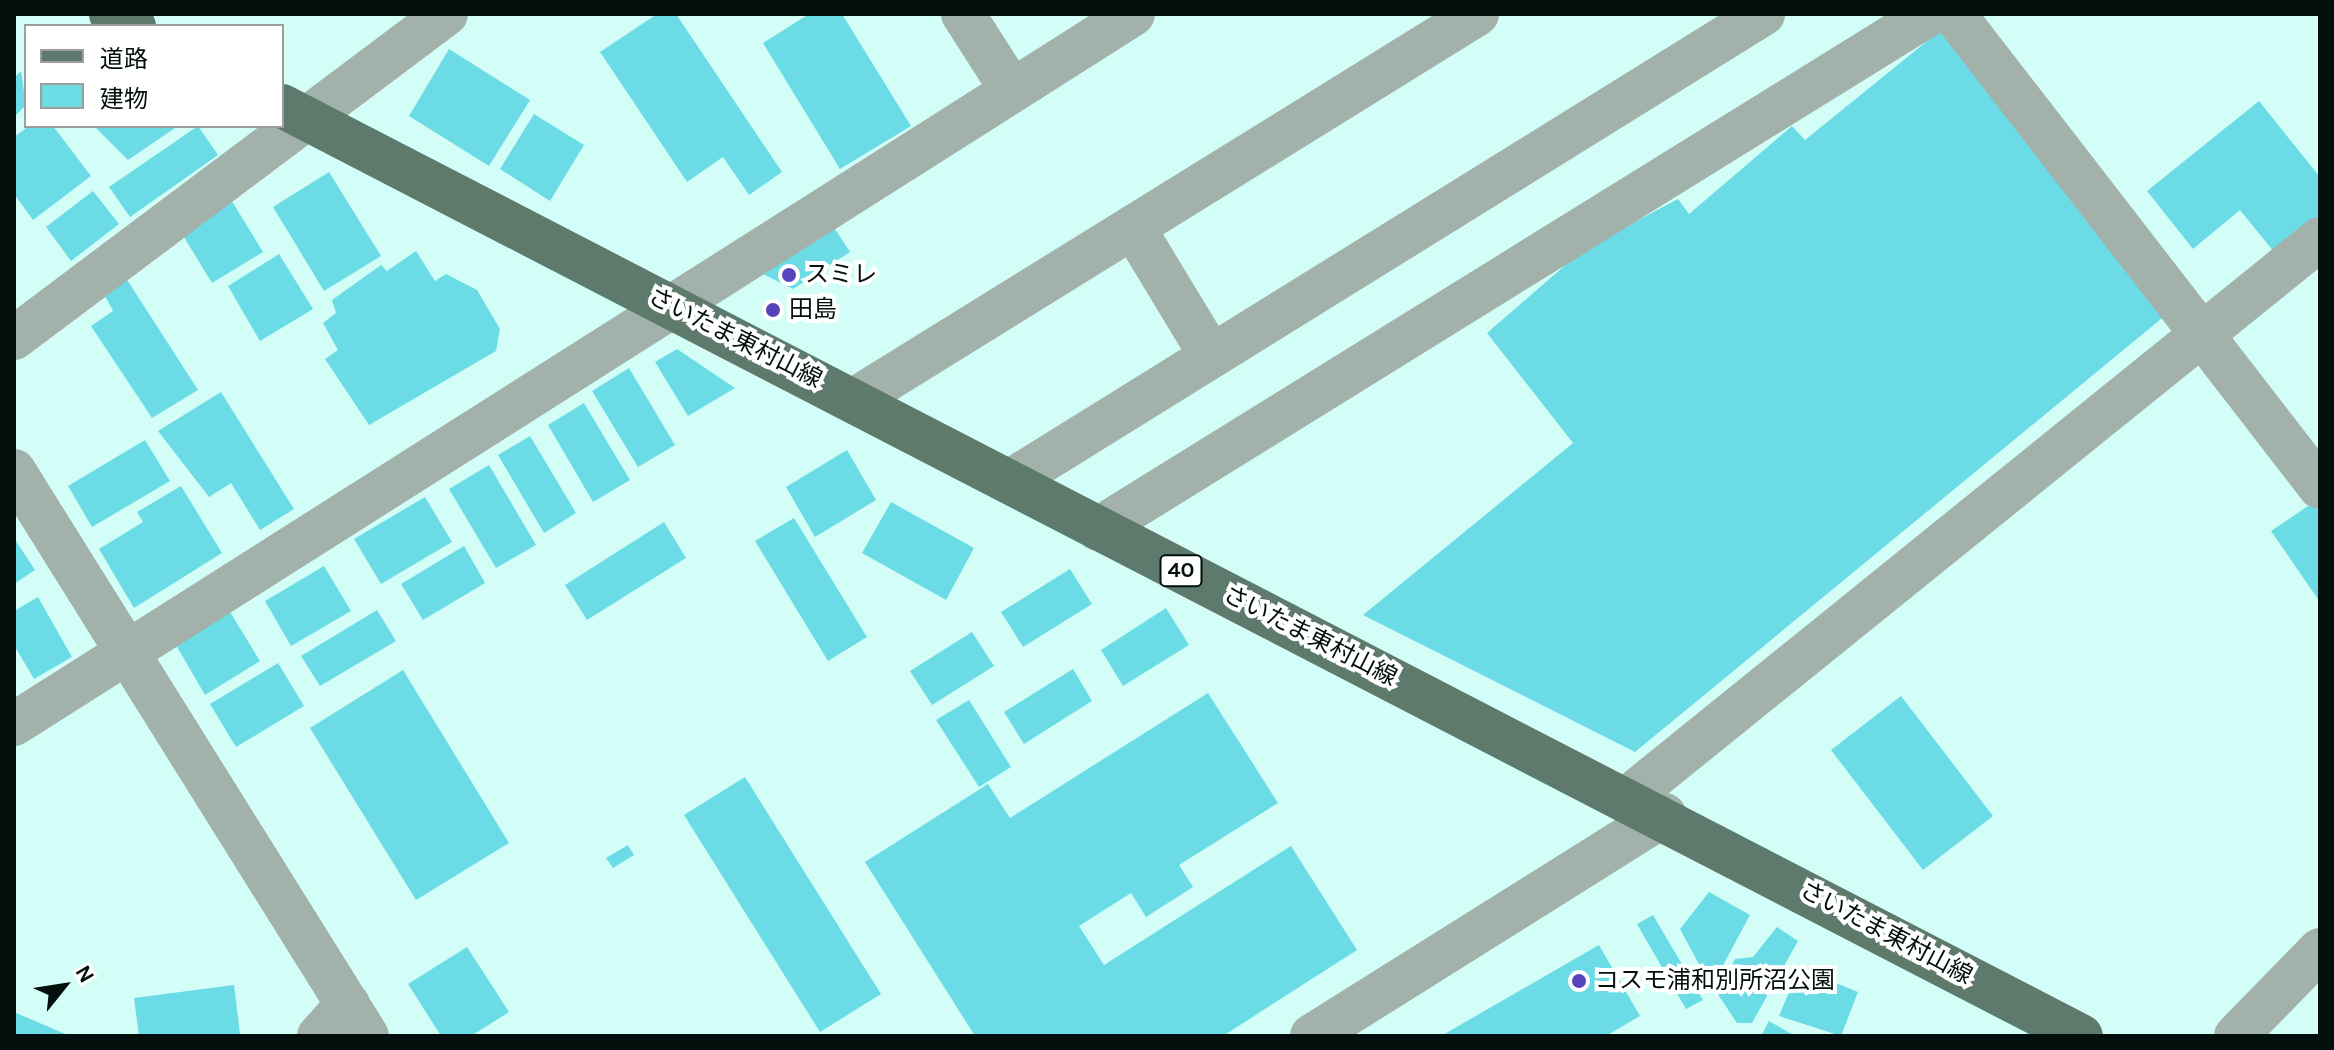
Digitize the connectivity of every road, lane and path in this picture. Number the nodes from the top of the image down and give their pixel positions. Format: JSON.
{"nodes":[{"id":1,"x":111,"y":14,"type":"edge"},
{"id":2,"x":446,"y":14,"type":"edge"},
{"id":3,"x":963,"y":14,"type":"edge"},
{"id":4,"x":1133,"y":14,"type":"edge"},
{"id":5,"x":1477,"y":14,"type":"edge"},
{"id":6,"x":1763,"y":14,"type":"edge"},
{"id":7,"x":1929,"y":14,"type":"edge"},
{"id":8,"x":1954,"y":14,"type":"edge"},
{"id":9,"x":130,"y":24,"type":"edge"},
{"id":10,"x":1011,"y":89,"type":"junction"},
{"id":11,"x":293,"y":112,"type":"edge"},
{"id":12,"x":273,"y":128,"type":"edge"},
{"id":13,"x":1133,"y":227,"type":"junction"},
{"id":14,"x":2320,"y":239,"type":"edge"},
{"id":15,"x":668,"y":304,"type":"junction"},
{"id":16,"x":2207,"y":333,"type":"junction"},
{"id":17,"x":14,"y":338,"type":"edge"},
{"id":18,"x":1211,"y":356,"type":"junction"},
{"id":19,"x":854,"y":400,"type":"junction"},
{"id":20,"x":14,"y":471,"type":"edge"},
{"id":21,"x":1012,"y":480,"type":"junction"},
{"id":22,"x":2320,"y":487,"type":"edge"},
{"id":23,"x":1098,"y":529,"type":"junction"},
{"id":24,"x":126,"y":647,"type":"junction"},
{"id":25,"x":14,"y":724,"type":"edge"},
{"id":26,"x":1647,"y":806,"type":"junction"},
{"id":27,"x":2320,"y":950,"type":"edge"},
{"id":28,"x":2026,"y":1022,"type":"edge"},
{"id":29,"x":345,"y":1025,"type":"edge"},
{"id":30,"x":1312,"y":1036,"type":"edge"},
{"id":31,"x":2081,"y":1036,"type":"edge"},
{"id":32,"x":2236,"y":1036,"type":"edge"}],
"edges":[{"from":1,"to":9,"type":"main road"},
{"from":2,"to":11,"type":"street"},
{"from":3,"to":10,"type":"street"},
{"from":4,"to":10,"type":"street"},
{"from":5,"to":13,"type":"street"},
{"from":6,"to":18,"type":"street"},
{"from":7,"to":23,"type":"street"},
{"from":8,"to":16,"type":"street"},
{"from":10,"to":15,"type":"street"},
{"from":11,"to":15,"type":"main road","name":"さいたま東村山線","number":"40"},
{"from":12,"to":17,"type":"street"},
{"from":13,"to":18,"type":"street"},
{"from":13,"to":19,"type":"street"},
{"from":14,"to":16,"type":"street"},
{"from":15,"to":19,"type":"main road","name":"さいたま東村山線","number":"40"},
{"from":15,"to":24,"type":"street"},
{"from":16,"to":22,"type":"street"},
{"from":16,"to":26,"type":"street"},
{"from":18,"to":21,"type":"street"},
{"from":19,"to":21,"type":"main road","name":"さいたま東村山線","number":"40"},
{"from":20,"to":24,"type":"street"},
{"from":21,"to":23,"type":"main road","name":"さいたま東村山線","number":"40"},
{"from":23,"to":26,"type":"main road","name":"さいたま東村山線","number":"40"},
{"from":24,"to":25,"type":"street"},
{"from":24,"to":29,"type":"street"},
{"from":26,"to":28,"type":"main road","name":"さいたま東村山線","number":"40"},
{"from":26,"to":30,"type":"street"},
{"from":27,"to":32,"type":"street"},
{"from":28,"to":31,"type":"main road","name":"さいたま東村山線","number":"40"}]}
